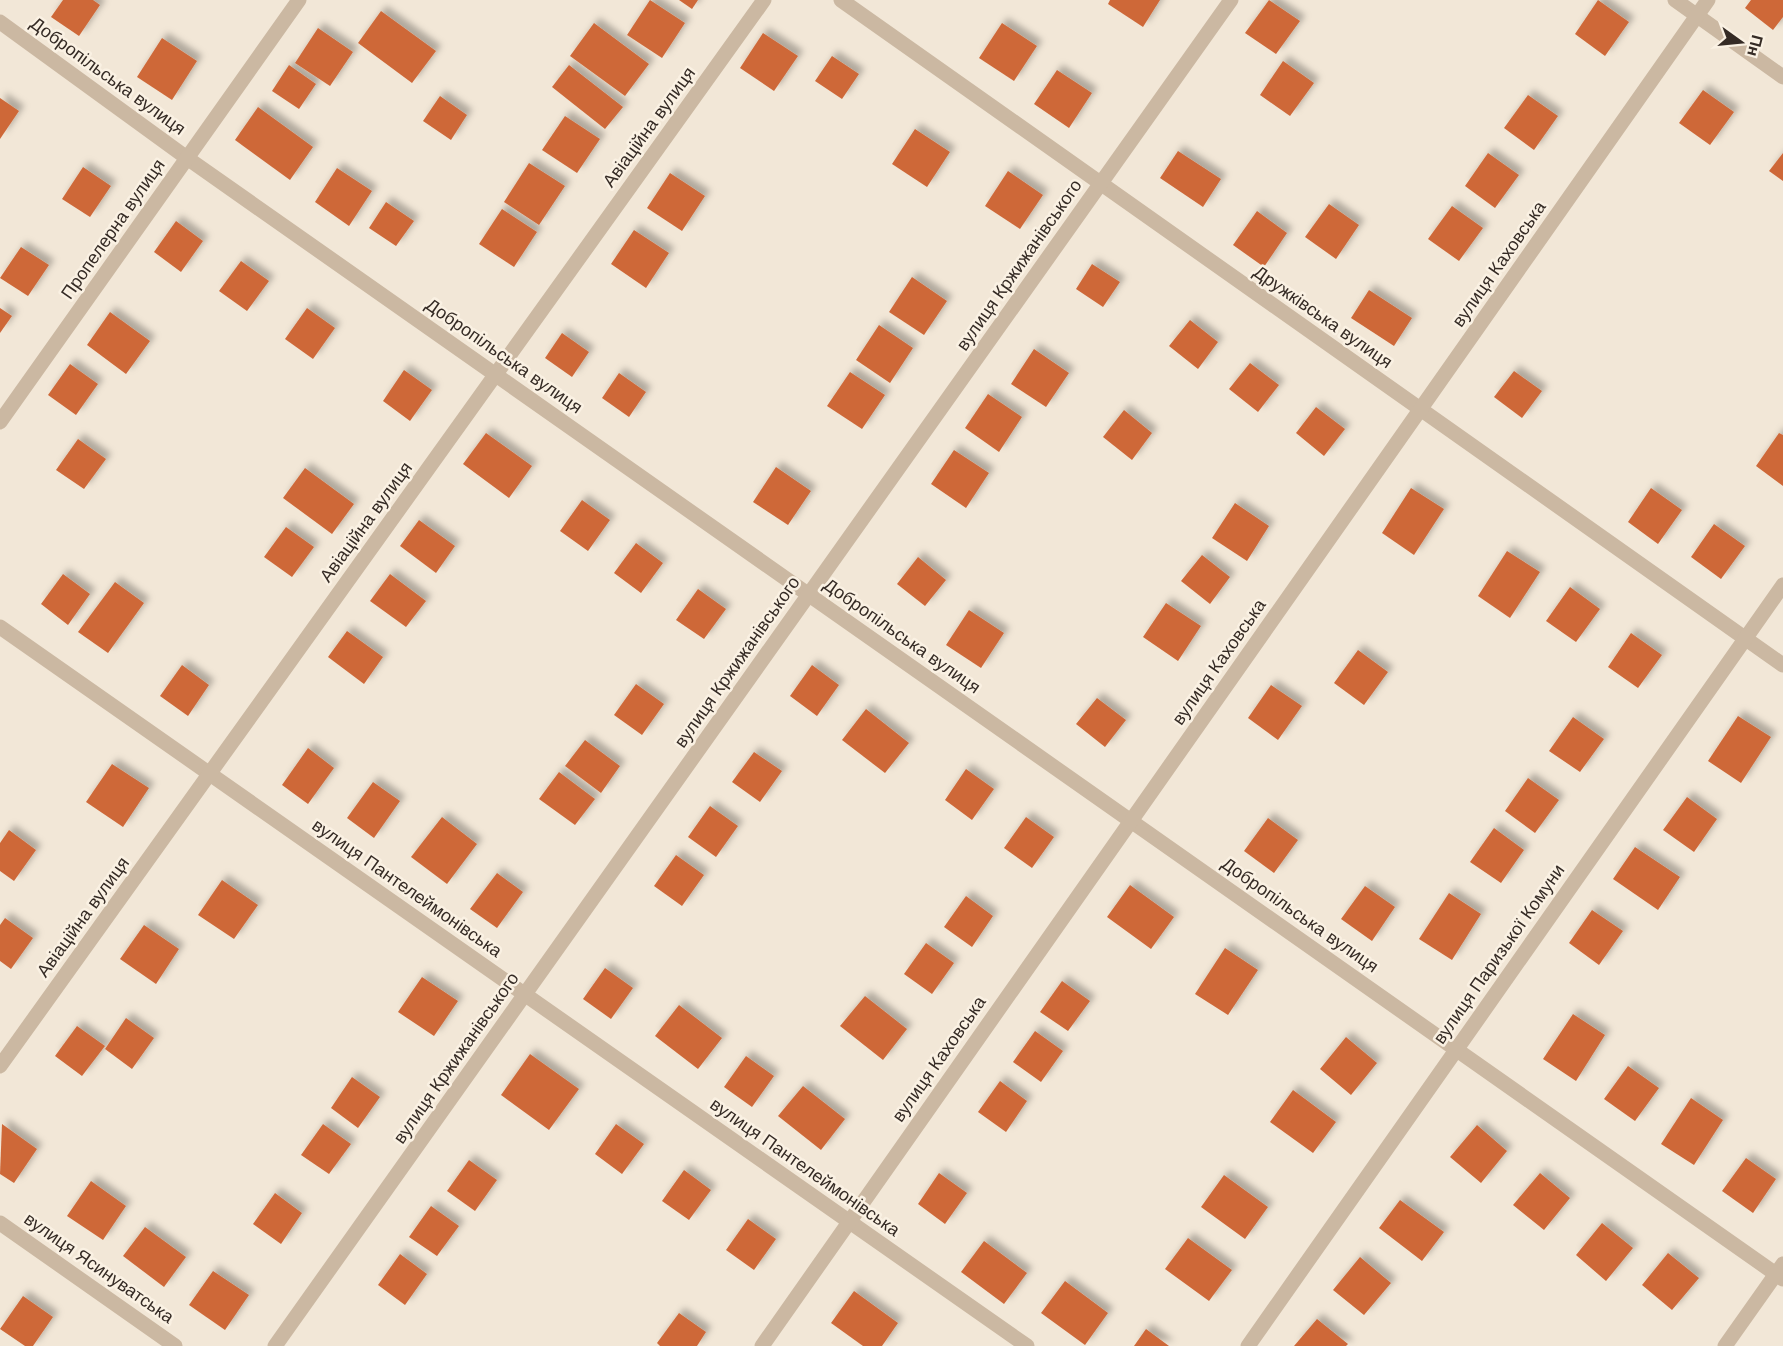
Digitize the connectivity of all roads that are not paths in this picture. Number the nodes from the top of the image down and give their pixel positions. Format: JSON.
{"nodes":[{"id":1,"x":299,"y":0,"type":"edge"},
{"id":2,"x":764,"y":0,"type":"edge"},
{"id":3,"x":841,"y":0,"type":"edge"},
{"id":4,"x":1231,"y":0,"type":"edge"},
{"id":5,"x":1675,"y":0,"type":"edge"},
{"id":6,"x":1708,"y":0,"type":"edge"},
{"id":7,"x":1697,"y":16,"type":"junction"},
{"id":8,"x":0,"y":22,"type":"edge"},
{"id":9,"x":1783,"y":77,"type":"edge"},
{"id":10,"x":187,"y":158,"type":"junction"},
{"id":11,"x":1101,"y":183,"type":"junction"},
{"id":12,"x":496,"y":374,"type":"junction"},
{"id":13,"x":1420,"y":409,"type":"junction"},
{"id":14,"x":0,"y":422,"type":"edge"},
{"id":15,"x":1783,"y":585,"type":"edge"},
{"id":16,"x":809,"y":594,"type":"junction"},
{"id":17,"x":0,"y":627,"type":"edge"},
{"id":18,"x":1745,"y":639,"type":"junction"},
{"id":19,"x":1783,"y":665,"type":"edge"},
{"id":20,"x":210,"y":774,"type":"junction"},
{"id":21,"x":1131,"y":820,"type":"junction"},
{"id":22,"x":525,"y":994,"type":"junction"},
{"id":23,"x":1456,"y":1049,"type":"junction"},
{"id":24,"x":0,"y":1066,"type":"edge"},
{"id":25,"x":849,"y":1221,"type":"junction"},
{"id":26,"x":0,"y":1223,"type":"edge"},
{"id":27,"x":1781,"y":1272,"type":"edge"},
{"id":28,"x":176,"y":1346,"type":"edge"},
{"id":29,"x":275,"y":1346,"type":"edge"},
{"id":30,"x":762,"y":1346,"type":"edge"},
{"id":31,"x":1027,"y":1346,"type":"edge"},
{"id":32,"x":1248,"y":1346,"type":"edge"},
{"id":33,"x":1725,"y":1346,"type":"edge"}],
"edges":[{"from":1,"to":10,"type":"street","name":"Пропелерна вулиця"},
{"from":2,"to":12,"type":"street","name":"Авіаційна вулиця"},
{"from":3,"to":11,"type":"street","name":"Дружківська вулиця"},
{"from":4,"to":11,"type":"street","name":"вулиця Кржижанівського"},
{"from":5,"to":7,"type":"street"},
{"from":6,"to":7,"type":"street","name":"вулиця Каховська"},
{"from":7,"to":9,"type":"street"},
{"from":7,"to":13,"type":"street","name":"вулиця Каховська"},
{"from":8,"to":10,"type":"street","name":"Добропільська вулиця"},
{"from":10,"to":12,"type":"street","name":"Добропільська вулиця"},
{"from":10,"to":14,"type":"street","name":"Пропелерна вулиця"},
{"from":11,"to":13,"type":"street","name":"Дружківська вулиця"},
{"from":11,"to":16,"type":"street","name":"вулиця Кржижанівського"},
{"from":12,"to":16,"type":"street","name":"Добропільська вулиця"},
{"from":12,"to":20,"type":"street","name":"Авіаційна вулиця"},
{"from":13,"to":18,"type":"street","name":"Дружківська вулиця"},
{"from":13,"to":21,"type":"street","name":"вулиця Каховська"},
{"from":15,"to":18,"type":"street","name":"вулиця Паризької Комуни"},
{"from":16,"to":21,"type":"street","name":"Добропільська вулиця"},
{"from":16,"to":22,"type":"street","name":"вулиця Кржижанівського"},
{"from":17,"to":20,"type":"street","name":"вулиця Пантелеймонівська"},
{"from":18,"to":19,"type":"street","name":"Дружківська вулиця"},
{"from":18,"to":23,"type":"street","name":"вулиця Паризької Комуни"},
{"from":20,"to":22,"type":"street","name":"вулиця Пантелеймонівська"},
{"from":20,"to":24,"type":"street","name":"Авіаційна вулиця"},
{"from":21,"to":23,"type":"street","name":"Добропільська вулиця"},
{"from":21,"to":25,"type":"street","name":"вулиця Каховська"},
{"from":22,"to":25,"type":"street","name":"вулиця Пантелеймонівська"},
{"from":22,"to":29,"type":"street","name":"вулиця Кржижанівського"},
{"from":23,"to":27,"type":"street","name":"Добропільська вулиця"},
{"from":23,"to":32,"type":"street","name":"вулиця Паризької Комуни"},
{"from":25,"to":30,"type":"street","name":"вулиця Каховська"},
{"from":25,"to":31,"type":"street","name":"вулиця Пантелеймонівська"},
{"from":26,"to":28,"type":"street","name":"вулиця Ясинуватська"},
{"from":27,"to":33,"type":"street"}]}
